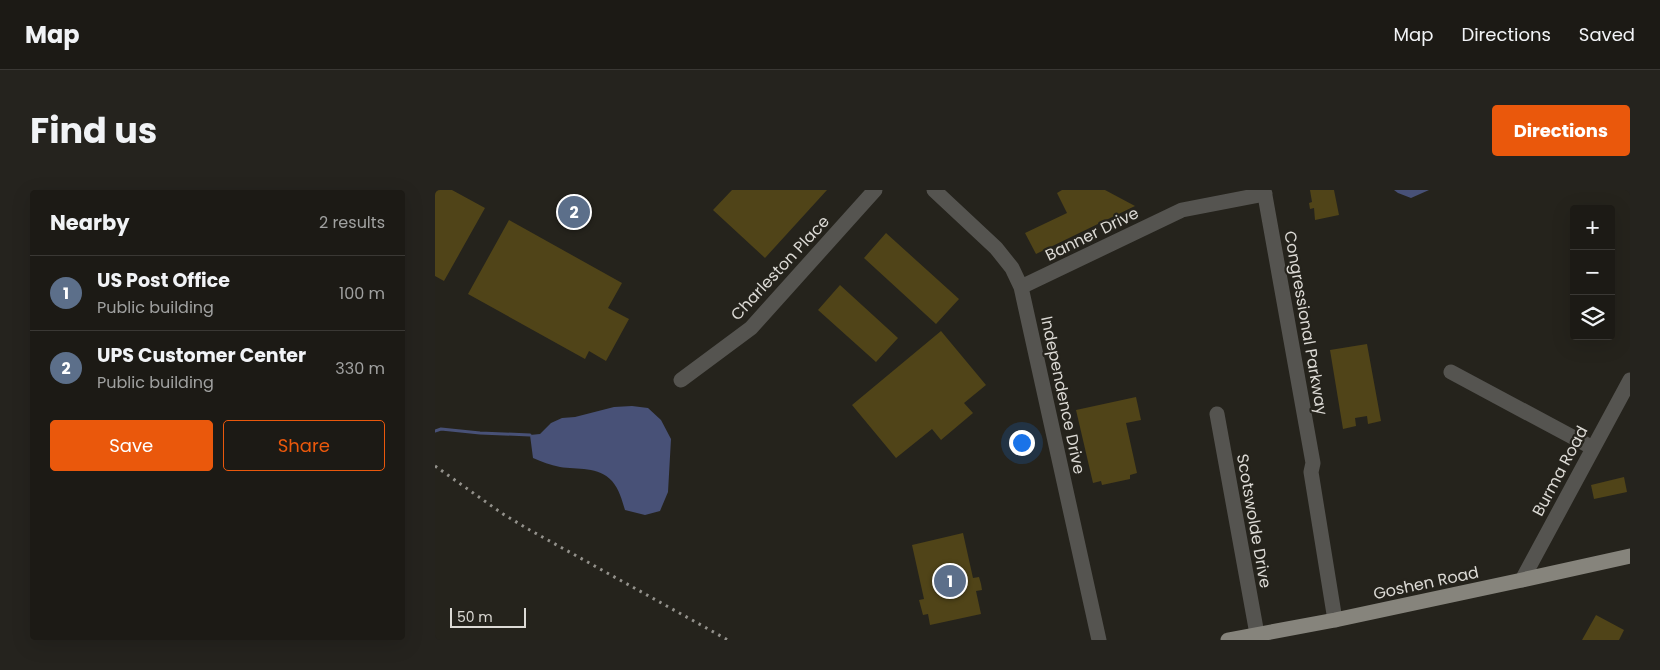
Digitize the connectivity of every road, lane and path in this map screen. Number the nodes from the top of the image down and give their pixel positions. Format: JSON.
{"nodes":[{"id":1,"x":875,"y":190,"type":"edge"},
{"id":2,"x":934,"y":190,"type":"edge"},
{"id":3,"x":1265,"y":192,"type":"edge"},
{"id":4,"x":1021,"y":287,"type":"junction"},
{"id":5,"x":1451,"y":372,"type":"dead end"},
{"id":6,"x":681,"y":380,"type":"dead end"},
{"id":7,"x":1630,"y":380,"type":"edge"},
{"id":8,"x":1217,"y":414,"type":"dead end"},
{"id":9,"x":1593,"y":448,"type":"junction"},
{"id":10,"x":1630,"y":556,"type":"edge"},
{"id":11,"x":1523,"y":580,"type":"junction"},
{"id":12,"x":1339,"y":619,"type":"junction"},
{"id":13,"x":1257,"y":634,"type":"junction"},
{"id":14,"x":1099,"y":640,"type":"edge"},
{"id":15,"x":1228,"y":640,"type":"edge"}],
"edges":[{"from":1,"to":6,"type":"street","name":"Charleston Place"},
{"from":2,"to":4,"type":"street","name":"Independence Drive"},
{"from":3,"to":4,"type":"street","name":"Banner Drive"},
{"from":3,"to":12,"type":"street","name":"Congressional Parkway"},
{"from":4,"to":14,"type":"street","name":"Independence Drive"},
{"from":5,"to":9,"type":"street"},
{"from":7,"to":9,"type":"street","name":"Burma Road"},
{"from":8,"to":13,"type":"street","name":"Scotswolde Drive"},
{"from":9,"to":11,"type":"street","name":"Burma Road"},
{"from":10,"to":11,"type":"main road","name":"Goshen Road"},
{"from":11,"to":12,"type":"main road","name":"Goshen Road"},
{"from":12,"to":13,"type":"main road","name":"Goshen Road"},
{"from":13,"to":15,"type":"main road","name":"Goshen Road"}]}
